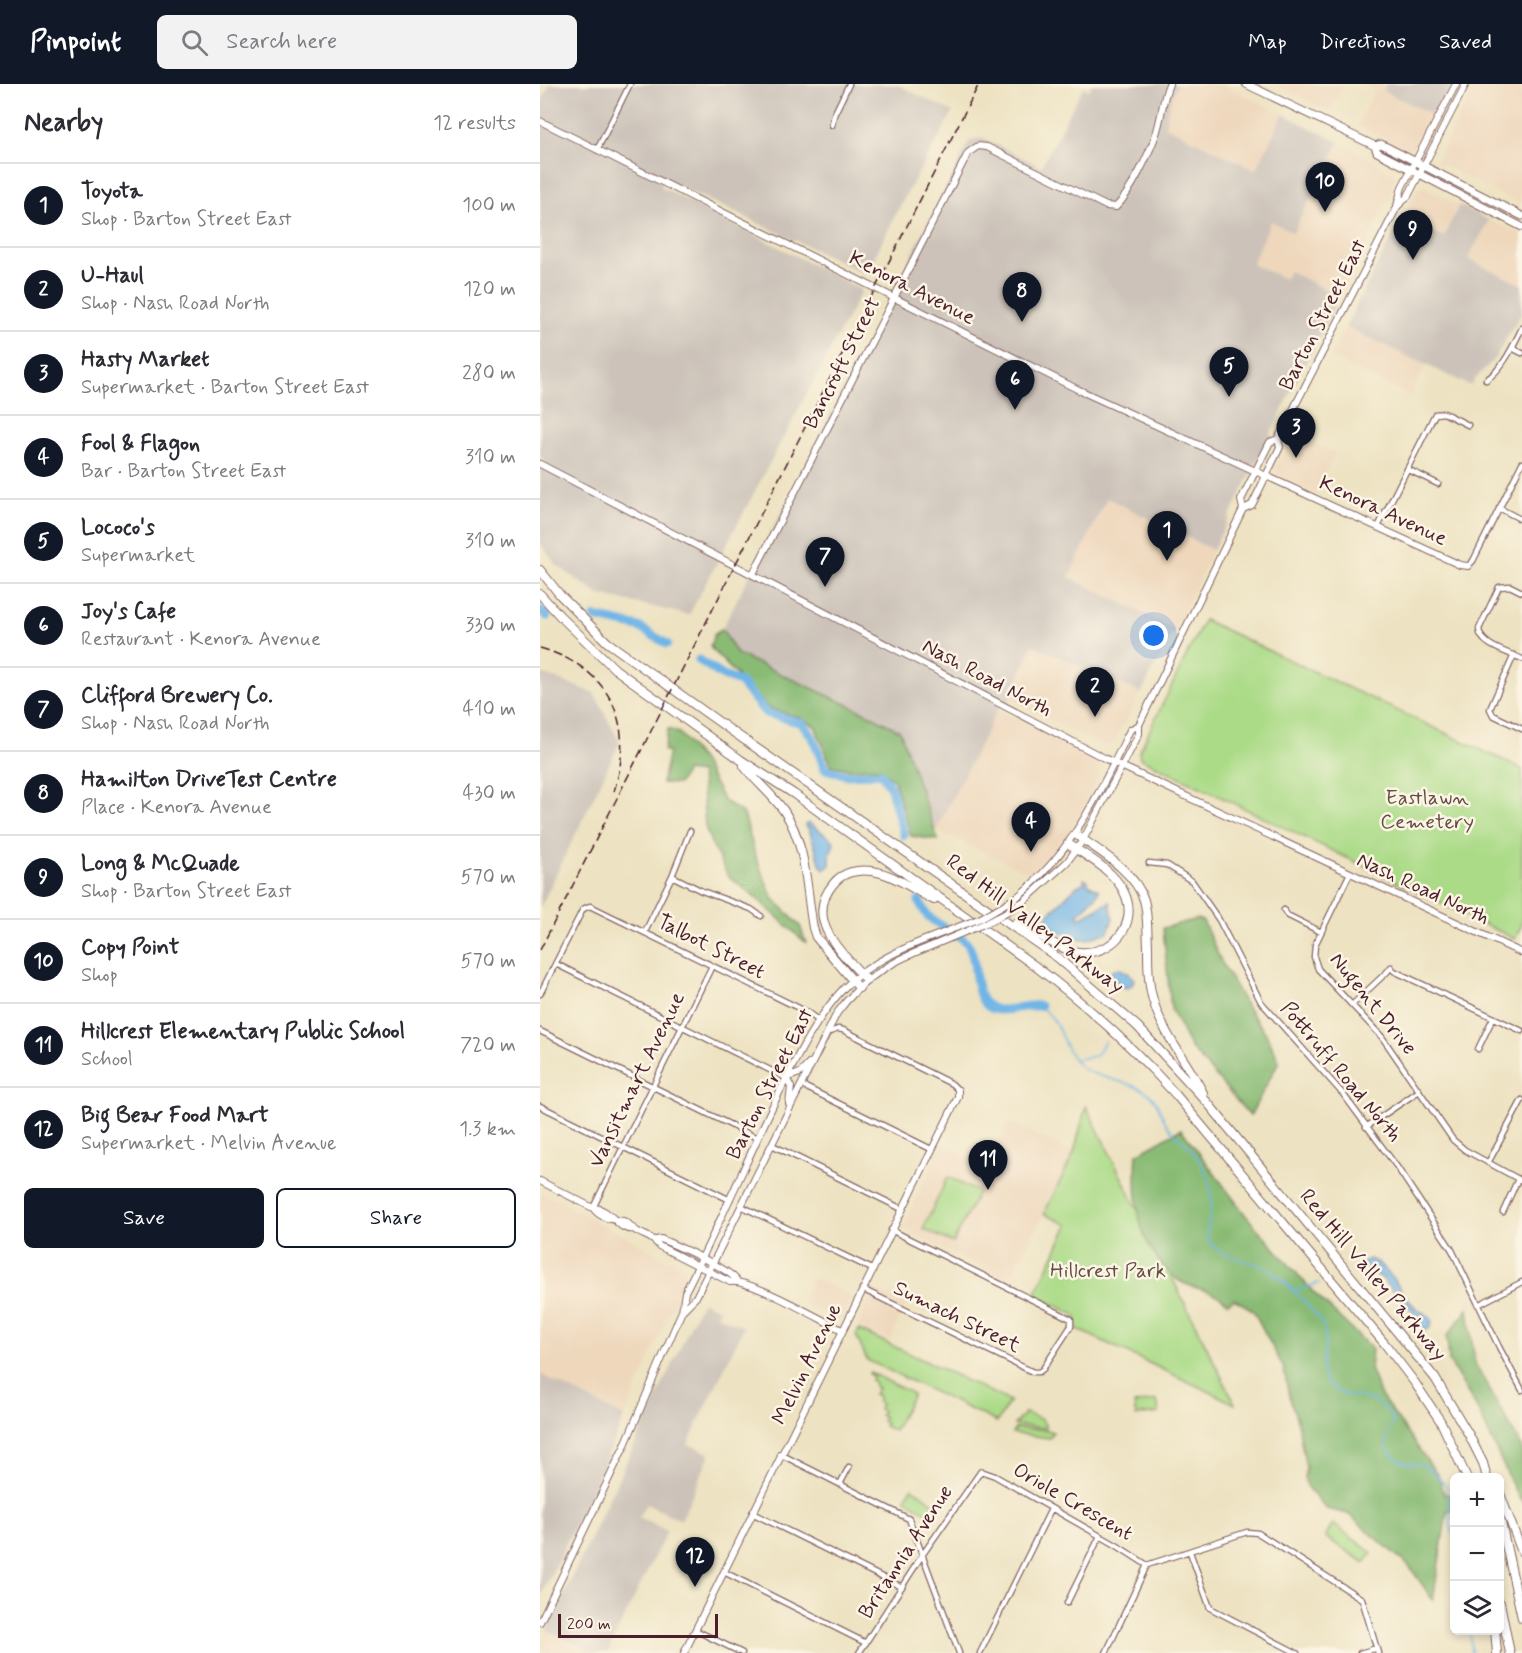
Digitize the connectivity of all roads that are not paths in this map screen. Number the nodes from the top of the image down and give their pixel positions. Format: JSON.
{"nodes":[{"id":1,"x":630,"y":84,"type":"edge"},
{"id":2,"x":849,"y":84,"type":"edge"},
{"id":3,"x":1169,"y":84,"type":"edge"},
{"id":4,"x":1246,"y":84,"type":"edge"},
{"id":5,"x":1455,"y":84,"type":"edge"},
{"id":6,"x":1466,"y":84,"type":"edge"},
{"id":7,"x":1449,"y":96,"type":"junction"},
{"id":8,"x":1458,"y":100,"type":"junction"},
{"id":9,"x":540,"y":121,"type":"edge"},
{"id":10,"x":832,"y":125,"type":"dead end"},
{"id":11,"x":1375,"y":146,"type":"junction"},
{"id":12,"x":597,"y":150,"type":"junction"},
{"id":13,"x":1415,"y":161,"type":"junction"},
{"id":14,"x":1424,"y":165,"type":"junction"},
{"id":15,"x":1411,"y":169,"type":"junction"},
{"id":16,"x":1419,"y":174,"type":"junction"},
{"id":17,"x":1397,"y":207,"type":"junction"},
{"id":18,"x":1522,"y":216,"type":"edge"},
{"id":19,"x":1522,"y":226,"type":"edge"},
{"id":20,"x":893,"y":298,"type":"junction"},
{"id":21,"x":1522,"y":328,"type":"edge"},
{"id":22,"x":1512,"y":348,"type":"junction"},
{"id":23,"x":1522,"y":353,"type":"edge"},
{"id":24,"x":1486,"y":380,"type":"dead end"},
{"id":25,"x":1468,"y":424,"type":"dead end"},
{"id":26,"x":1278,"y":439,"type":"junction"},
{"id":27,"x":1522,"y":463,"type":"edge"},
{"id":28,"x":540,"y":464,"type":"edge"},
{"id":29,"x":1407,"y":469,"type":"junction"},
{"id":30,"x":1255,"y":470,"type":"junction"},
{"id":31,"x":1266,"y":476,"type":"junction"},
{"id":32,"x":1438,"y":484,"type":"dead end"},
{"id":33,"x":1499,"y":508,"type":"junction"},
{"id":34,"x":1243,"y":509,"type":"junction"},
{"id":35,"x":1522,"y":520,"type":"edge"},
{"id":36,"x":1378,"y":527,"type":"junction"},
{"id":37,"x":1468,"y":566,"type":"joint"},
{"id":38,"x":540,"y":570,"type":"edge"},
{"id":39,"x":753,"y":574,"type":"junction"},
{"id":40,"x":1522,"y":592,"type":"edge"},
{"id":41,"x":540,"y":594,"type":"edge"},
{"id":42,"x":1514,"y":655,"type":"junction"},
{"id":43,"x":1522,"y":659,"type":"edge"},
{"id":44,"x":1139,"y":725,"type":"junction"},
{"id":45,"x":1522,"y":729,"type":"edge"},
{"id":46,"x":741,"y":760,"type":"junction"},
{"id":47,"x":1114,"y":763,"type":"junction"},
{"id":48,"x":1123,"y":767,"type":"junction"},
{"id":49,"x":690,"y":831,"type":"dead end"},
{"id":50,"x":1079,"y":837,"type":"junction"},
{"id":51,"x":1068,"y":844,"type":"junction"},
{"id":52,"x":1076,"y":849,"type":"junction"},
{"id":53,"x":1149,"y":863,"type":"dead end"},
{"id":54,"x":1350,"y":873,"type":"junction"},
{"id":55,"x":672,"y":876,"type":"junction"},
{"id":56,"x":948,"y":905,"type":"junction"},
{"id":57,"x":1284,"y":910,"type":"dead end"},
{"id":58,"x":761,"y":916,"type":"dead end"},
{"id":59,"x":1004,"y":919,"type":"junction"},
{"id":60,"x":645,"y":932,"type":"junction"},
{"id":61,"x":1321,"y":932,"type":"junction"},
{"id":62,"x":1522,"y":953,"type":"edge"},
{"id":63,"x":556,"y":963,"type":"junction"},
{"id":64,"x":712,"y":966,"type":"junction"},
{"id":65,"x":864,"y":977,"type":"junction"},
{"id":66,"x":856,"y":985,"type":"junction"},
{"id":67,"x":540,"y":994,"type":"edge"},
{"id":68,"x":1352,"y":1005,"type":"junction"},
{"id":69,"x":1493,"y":1017,"type":"junction"},
{"id":70,"x":819,"y":1021,"type":"junction"},
{"id":71,"x":682,"y":1027,"type":"junction"},
{"id":72,"x":540,"y":1031,"type":"edge"},
{"id":73,"x":1522,"y":1031,"type":"edge"},
{"id":74,"x":827,"y":1033,"type":"junction"},
{"id":75,"x":1478,"y":1049,"type":"dead end"},
{"id":76,"x":818,"y":1053,"type":"junction"},
{"id":77,"x":786,"y":1078,"type":"junction"},
{"id":78,"x":801,"y":1085,"type":"junction"},
{"id":79,"x":652,"y":1087,"type":"junction"},
{"id":80,"x":958,"y":1090,"type":"joint"},
{"id":81,"x":1419,"y":1091,"type":"junction"},
{"id":82,"x":1522,"y":1100,"type":"edge"},
{"id":83,"x":1207,"y":1102,"type":"junction"},
{"id":84,"x":540,"y":1106,"type":"edge"},
{"id":85,"x":788,"y":1110,"type":"junction"},
{"id":86,"x":1366,"y":1127,"type":"junction"},
{"id":87,"x":757,"y":1138,"type":"junction"},
{"id":88,"x":772,"y":1145,"type":"junction"},
{"id":89,"x":622,"y":1147,"type":"junction"},
{"id":90,"x":931,"y":1149,"type":"junction"},
{"id":91,"x":1488,"y":1163,"type":"junction"},
{"id":92,"x":1520,"y":1180,"type":"edge"},
{"id":93,"x":540,"y":1181,"type":"edge"},
{"id":94,"x":730,"y":1200,"type":"junction"},
{"id":95,"x":741,"y":1206,"type":"junction"},
{"id":96,"x":593,"y":1208,"type":"junction"},
{"id":97,"x":902,"y":1209,"type":"junction"},
{"id":98,"x":1503,"y":1212,"type":"dead end"},
{"id":99,"x":891,"y":1230,"type":"junction"},
{"id":100,"x":656,"y":1240,"type":"junction"},
{"id":101,"x":702,"y":1258,"type":"junction"},
{"id":102,"x":712,"y":1264,"type":"junction"},
{"id":103,"x":698,"y":1266,"type":"junction"},
{"id":104,"x":872,"y":1269,"type":"junction"},
{"id":105,"x":709,"y":1271,"type":"junction"},
{"id":106,"x":737,"y":1281,"type":"junction"},
{"id":107,"x":1522,"y":1282,"type":"edge"},
{"id":108,"x":862,"y":1289,"type":"junction"},
{"id":109,"x":1478,"y":1305,"type":"junction"},
{"id":110,"x":682,"y":1311,"type":"junction"},
{"id":111,"x":842,"y":1330,"type":"junction"},
{"id":112,"x":1522,"y":1390,"type":"edge"},
{"id":113,"x":780,"y":1454,"type":"junction"},
{"id":114,"x":849,"y":1467,"type":"dead end"},
{"id":115,"x":981,"y":1471,"type":"joint"},
{"id":116,"x":1465,"y":1473,"type":"edge"},
{"id":117,"x":1488,"y":1473,"type":"edge"},
{"id":118,"x":840,"y":1484,"type":"junction"},
{"id":119,"x":1504,"y":1505,"type":"edge"},
{"id":120,"x":1051,"y":1509,"type":"junction"},
{"id":121,"x":752,"y":1513,"type":"junction"},
{"id":122,"x":1502,"y":1527,"type":"edge"},
{"id":123,"x":1100,"y":1536,"type":"junction"},
{"id":124,"x":1190,"y":1552,"type":"junction"},
{"id":125,"x":1522,"y":1552,"type":"edge"},
{"id":126,"x":923,"y":1554,"type":"junction"},
{"id":127,"x":1147,"y":1565,"type":"junction"},
{"id":128,"x":723,"y":1572,"type":"junction"},
{"id":129,"x":902,"y":1587,"type":"junction"},
{"id":130,"x":1067,"y":1603,"type":"dead end"},
{"id":131,"x":1522,"y":1618,"type":"edge"},
{"id":132,"x":540,"y":1622,"type":"edge"},
{"id":133,"x":1504,"y":1623,"type":"edge"},
{"id":134,"x":695,"y":1630,"type":"junction"},
{"id":135,"x":1495,"y":1635,"type":"edge"},
{"id":136,"x":866,"y":1643,"type":"junction"},
{"id":137,"x":1377,"y":1650,"type":"edge"},
{"id":138,"x":684,"y":1653,"type":"edge"},
{"id":139,"x":742,"y":1653,"type":"edge"},
{"id":140,"x":859,"y":1653,"type":"edge"},
{"id":141,"x":959,"y":1653,"type":"edge"},
{"id":142,"x":980,"y":1653,"type":"edge"},
{"id":143,"x":1106,"y":1653,"type":"edge"},
{"id":144,"x":1297,"y":1653,"type":"edge"},
{"id":145,"x":1360,"y":1653,"type":"edge"},
{"id":146,"x":1497,"y":1653,"type":"edge"},
{"id":147,"x":1510,"y":1653,"type":"edge"}],
"edges":[{"from":1,"to":12,"type":"street"},
{"from":2,"to":10,"type":"street"},
{"from":3,"to":20,"type":"main road","name":"Bancroft Street"},
{"from":4,"to":11,"type":"main road"},
{"from":5,"to":7,"type":"main road","name":"Barton Street East"},
{"from":6,"to":8,"type":"main road","name":"Barton Street East"},
{"from":7,"to":8,"type":"main road"},
{"from":7,"to":13,"type":"main road","name":"Barton Street East"},
{"from":8,"to":14,"type":"main road","name":"Barton Street East"},
{"from":9,"to":12,"type":"main road","name":"Kenora Avenue"},
{"from":11,"to":13,"type":"main road"},
{"from":11,"to":15,"type":"main road"},
{"from":12,"to":20,"type":"main road","name":"Kenora Avenue"},
{"from":13,"to":14,"type":"main road"},
{"from":13,"to":15,"type":"main road","name":"Barton Street East"},
{"from":14,"to":16,"type":"main road","name":"Barton Street East"},
{"from":14,"to":18,"type":"main road"},
{"from":15,"to":16,"type":"main road"},
{"from":15,"to":17,"type":"main road","name":"Barton Street East"},
{"from":16,"to":17,"type":"main road","name":"Barton Street East"},
{"from":16,"to":19,"type":"main road"},
{"from":17,"to":26,"type":"main road","name":"Barton Street East"},
{"from":20,"to":30,"type":"main road","name":"Kenora Avenue"},
{"from":20,"to":39,"type":"main road","name":"Bancroft Street"},
{"from":21,"to":22,"type":"street"},
{"from":22,"to":23,"type":"street"},
{"from":22,"to":24,"type":"street"},
{"from":25,"to":29,"type":"street"},
{"from":26,"to":30,"type":"main road","name":"Barton Street East"},
{"from":26,"to":31,"type":"main road","name":"Barton Street East"},
{"from":27,"to":33,"type":"street"},
{"from":28,"to":39,"type":"main road","name":"Nash Road North"},
{"from":29,"to":32,"type":"street"},
{"from":29,"to":36,"type":"street"},
{"from":30,"to":31,"type":"main road","name":"Kenora Avenue"},
{"from":30,"to":34,"type":"main road","name":"Barton Street East"},
{"from":31,"to":34,"type":"main road","name":"Barton Street East"},
{"from":31,"to":36,"type":"main road","name":"Kenora Avenue"},
{"from":33,"to":35,"type":"street"},
{"from":33,"to":37,"type":"street"},
{"from":34,"to":44,"type":"main road","name":"Barton Street East"},
{"from":36,"to":37,"type":"main road","name":"Kenora Avenue"},
{"from":38,"to":59,"type":"highway","name":"Red Hill Valley Parkway"},
{"from":39,"to":47,"type":"main road","name":"Nash Road North"},
{"from":40,"to":42,"type":"street"},
{"from":41,"to":46,"type":"highway","name":"Red Hill Valley Parkway"},
{"from":42,"to":43,"type":"street"},
{"from":42,"to":45,"type":"street"},
{"from":44,"to":47,"type":"main road","name":"Barton Street East"},
{"from":44,"to":48,"type":"main road","name":"Barton Street East"},
{"from":46,"to":56,"type":"highway","name":"Red Hill Valley Parkway"},
{"from":46,"to":66,"type":"highway"},
{"from":47,"to":48,"type":"main road","name":"Nash Road North"},
{"from":47,"to":50,"type":"main road","name":"Barton Street East"},
{"from":48,"to":50,"type":"main road","name":"Barton Street East"},
{"from":48,"to":54,"type":"main road","name":"Nash Road North"},
{"from":49,"to":55,"type":"street"},
{"from":50,"to":51,"type":"main road","name":"Barton Street East"},
{"from":50,"to":52,"type":"main road","name":"Barton Street East"},
{"from":50,"to":83,"type":"highway"},
{"from":51,"to":52,"type":"highway"},
{"from":51,"to":65,"type":"main road","name":"Barton Street East","bridge":true},
{"from":52,"to":59,"type":"highway"},
{"from":52,"to":65,"type":"main road","name":"Barton Street East","bridge":true},
{"from":53,"to":86,"type":"street","name":"Pottruff Road North"},
{"from":54,"to":61,"type":"street","name":"Nugent Drive"},
{"from":54,"to":62,"type":"main road","name":"Nash Road North"},
{"from":55,"to":58,"type":"street"},
{"from":55,"to":60,"type":"street"},
{"from":56,"to":65,"type":"highway"},
{"from":56,"to":116,"type":"highway","name":"Red Hill Valley Parkway"},
{"from":57,"to":61,"type":"street"},
{"from":59,"to":83,"type":"highway","name":"Red Hill Valley Parkway"},
{"from":60,"to":63,"type":"street","name":"Talbot Street"},
{"from":60,"to":64,"type":"street","name":"Talbot Street"},
{"from":61,"to":68,"type":"street","name":"Nugent Drive"},
{"from":63,"to":67,"type":"street"},
{"from":63,"to":71,"type":"street"},
{"from":64,"to":70,"type":"street","name":"Talbot Street"},
{"from":64,"to":71,"type":"street","name":"Vansitmart Avenue"},
{"from":65,"to":66,"type":"main road","name":"Barton Street East"},
{"from":66,"to":70,"type":"main road","name":"Barton Street East"},
{"from":66,"to":74,"type":"main road","name":"Barton Street East"},
{"from":68,"to":69,"type":"street"},
{"from":68,"to":81,"type":"street","name":"Nugent Drive"},
{"from":69,"to":73,"type":"street"},
{"from":69,"to":75,"type":"street"},
{"from":70,"to":77,"type":"main road","name":"Barton Street East"},
{"from":71,"to":77,"type":"street"},
{"from":71,"to":79,"type":"street","name":"Vansitmart Avenue"},
{"from":72,"to":79,"type":"street"},
{"from":74,"to":76,"type":"main road","name":"Barton Street East"},
{"from":74,"to":80,"type":"street"},
{"from":76,"to":77,"type":"main road"},
{"from":76,"to":78,"type":"main road","name":"Barton Street East"},
{"from":77,"to":85,"type":"main road"},
{"from":77,"to":87,"type":"main road","name":"Barton Street East"},
{"from":78,"to":85,"type":"main road","name":"Barton Street East"},
{"from":78,"to":90,"type":"street"},
{"from":79,"to":87,"type":"street"},
{"from":79,"to":89,"type":"street","name":"Vansitmart Avenue"},
{"from":80,"to":90,"type":"main road","name":"Melvin Avenue"},
{"from":81,"to":86,"type":"street"},
{"from":81,"to":91,"type":"street","name":"Nugent Drive"},
{"from":82,"to":91,"type":"street"},
{"from":83,"to":117,"type":"highway","name":"Red Hill Valley Parkway"},
{"from":84,"to":89,"type":"street"},
{"from":85,"to":88,"type":"main road","name":"Barton Street East"},
{"from":86,"to":109,"type":"street","name":"Pottruff Road North"},
{"from":87,"to":94,"type":"main road","name":"Barton Street East"},
{"from":88,"to":95,"type":"main road","name":"Barton Street East"},
{"from":88,"to":97,"type":"street"},
{"from":89,"to":94,"type":"street"},
{"from":89,"to":96,"type":"street","name":"Vansitmart Avenue"},
{"from":90,"to":97,"type":"main road","name":"Melvin Avenue"},
{"from":91,"to":92,"type":"street","name":"Nugent Drive"},
{"from":92,"to":98,"type":"street"},
{"from":93,"to":96,"type":"main road"},
{"from":94,"to":101,"type":"main road","name":"Barton Street East"},
{"from":95,"to":102,"type":"main road","name":"Barton Street East"},
{"from":95,"to":104,"type":"street"},
{"from":96,"to":100,"type":"main road"},
{"from":97,"to":99,"type":"main road","name":"Melvin Avenue"},
{"from":99,"to":104,"type":"main road","name":"Melvin Avenue"},
{"from":99,"to":108,"type":"street","name":"Sumach Street"},
{"from":100,"to":101,"type":"main road"},
{"from":100,"to":103,"type":"main road"},
{"from":101,"to":102,"type":"main road"},
{"from":101,"to":103,"type":"main road","name":"Barton Street East"},
{"from":102,"to":105,"type":"main road","name":"Barton Street East"},
{"from":102,"to":106,"type":"main road"},
{"from":103,"to":105,"type":"main road"},
{"from":103,"to":110,"type":"main road","name":"Barton Street East"},
{"from":104,"to":108,"type":"main road","name":"Melvin Avenue"},
{"from":105,"to":106,"type":"main road"},
{"from":105,"to":110,"type":"main road","name":"Barton Street East"},
{"from":106,"to":111,"type":"main road"},
{"from":107,"to":109,"type":"street"},
{"from":108,"to":111,"type":"main road","name":"Melvin Avenue"},
{"from":109,"to":112,"type":"street","name":"Pottruff Road North"},
{"from":110,"to":132,"type":"main road","name":"Barton Street East"},
{"from":111,"to":113,"type":"main road","name":"Melvin Avenue"},
{"from":113,"to":118,"type":"street"},
{"from":113,"to":121,"type":"main road","name":"Melvin Avenue"},
{"from":114,"to":118,"type":"street"},
{"from":115,"to":120,"type":"street","name":"Oriole Crescent"},
{"from":115,"to":126,"type":"street","name":"Britannia Avenue"},
{"from":118,"to":126,"type":"street"},
{"from":119,"to":125,"type":"highway"},
{"from":120,"to":123,"type":"street","name":"Oriole Crescent"},
{"from":120,"to":142,"type":"street"},
{"from":121,"to":128,"type":"main road","name":"Melvin Avenue"},
{"from":121,"to":129,"type":"street"},
{"from":122,"to":131,"type":"highway"},
{"from":123,"to":127,"type":"street","name":"Oriole Crescent"},
{"from":123,"to":130,"type":"street"},
{"from":124,"to":127,"type":"street"},
{"from":124,"to":137,"type":"street"},
{"from":124,"to":144,"type":"street"},
{"from":126,"to":129,"type":"street","name":"Britannia Avenue"},
{"from":126,"to":141,"type":"street"},
{"from":127,"to":143,"type":"street"},
{"from":128,"to":134,"type":"main road","name":"Melvin Avenue"},
{"from":128,"to":136,"type":"street"},
{"from":129,"to":136,"type":"street","name":"Britannia Avenue"},
{"from":133,"to":147,"type":"highway"},
{"from":134,"to":138,"type":"main road","name":"Melvin Avenue"},
{"from":134,"to":139,"type":"street"},
{"from":135,"to":146,"type":"highway"},
{"from":136,"to":140,"type":"street","name":"Britannia Avenue"},
{"from":137,"to":145,"type":"street"}]}
